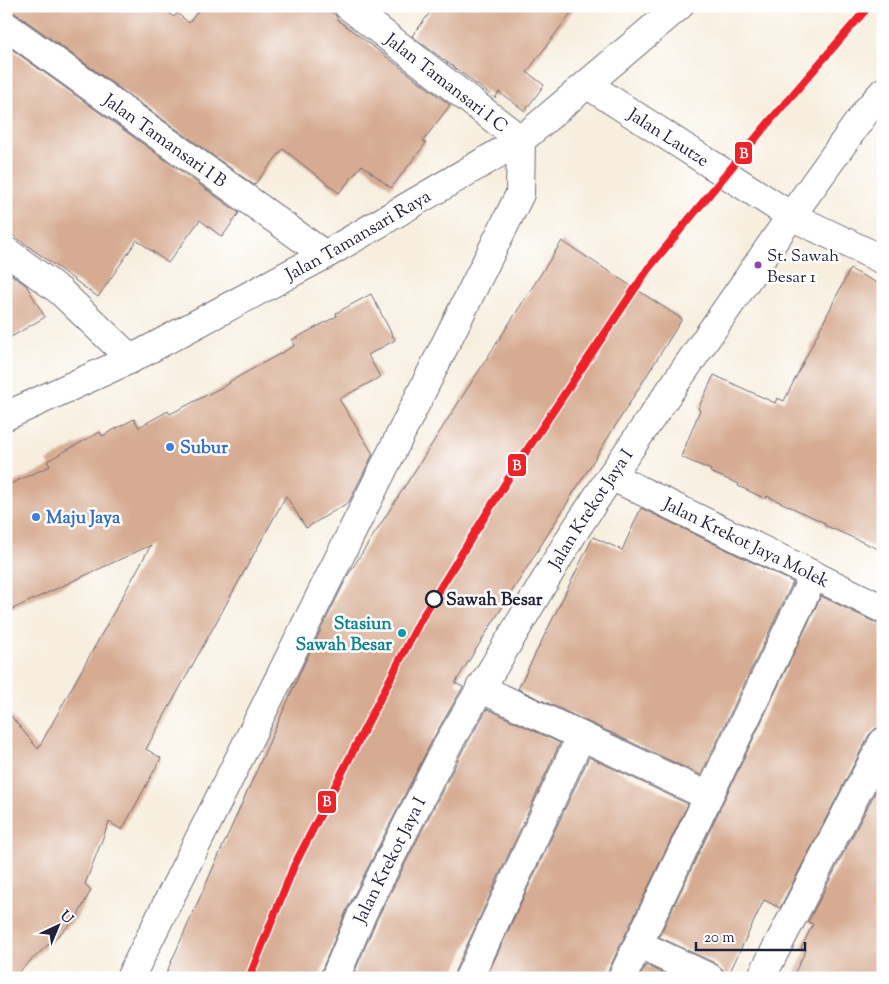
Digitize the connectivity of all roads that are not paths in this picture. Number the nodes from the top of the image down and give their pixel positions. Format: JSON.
{"nodes":[{"id":1,"x":348,"y":6,"type":"edge"},
{"id":2,"x":673,"y":8,"type":"edge"},
{"id":3,"x":6,"y":26,"type":"edge"},
{"id":4,"x":588,"y":85,"type":"junction"},
{"id":5,"x":883,"y":92,"type":"edge"},
{"id":6,"x":521,"y":140,"type":"junction"},
{"id":7,"x":791,"y":216,"type":"junction"},
{"id":8,"x":6,"y":251,"type":"edge"},
{"id":9,"x":325,"y":256,"type":"junction"},
{"id":10,"x":883,"y":260,"type":"edge"},
{"id":11,"x":131,"y":359,"type":"junction"},
{"id":12,"x":6,"y":416,"type":"edge"},
{"id":13,"x":611,"y":476,"type":"junction"},
{"id":14,"x":814,"y":575,"type":"junction"},
{"id":15,"x":883,"y":609,"type":"edge"},
{"id":16,"x":480,"y":688,"type":"junction"},
{"id":17,"x":581,"y":736,"type":"junction"},
{"id":18,"x":883,"y":742,"type":"edge"},
{"id":19,"x":708,"y":796,"type":"junction"},
{"id":20,"x":638,"y":944,"type":"junction"},
{"id":21,"x":130,"y":978,"type":"edge"},
{"id":22,"x":335,"y":978,"type":"edge"},
{"id":23,"x":469,"y":978,"type":"edge"},
{"id":24,"x":622,"y":978,"type":"edge"},
{"id":25,"x":710,"y":978,"type":"edge"},
{"id":26,"x":761,"y":978,"type":"edge"}],
"edges":[{"from":1,"to":6,"type":"street","name":"Jalan Tamansari I C"},
{"from":2,"to":4,"type":"street","name":"Jalan Tamansari Raya"},
{"from":3,"to":9,"type":"street","name":"Jalan Tamansari I B"},
{"from":4,"to":6,"type":"street","name":"Jalan Tamansari Raya"},
{"from":4,"to":7,"type":"street","name":"Jalan Lautze"},
{"from":5,"to":7,"type":"street","name":"Jalan Krekot Jaya I"},
{"from":6,"to":9,"type":"street","name":"Jalan Tamansari Raya"},
{"from":6,"to":21,"type":"street"},
{"from":7,"to":10,"type":"street","name":"Jalan Lautze"},
{"from":7,"to":13,"type":"street","name":"Jalan Krekot Jaya I"},
{"from":8,"to":11,"type":"street"},
{"from":9,"to":11,"type":"street","name":"Jalan Tamansari Raya"},
{"from":11,"to":12,"type":"street","name":"Jalan Tamansari Raya"},
{"from":13,"to":14,"type":"street","name":"Jalan Krekot Jaya Molek"},
{"from":13,"to":16,"type":"street","name":"Jalan Krekot Jaya I"},
{"from":14,"to":15,"type":"street","name":"Jalan Krekot Jaya Molek"},
{"from":14,"to":19,"type":"street"},
{"from":16,"to":17,"type":"street"},
{"from":16,"to":22,"type":"street","name":"Jalan Krekot Jaya I"},
{"from":17,"to":19,"type":"street"},
{"from":17,"to":23,"type":"street"},
{"from":18,"to":26,"type":"street"},
{"from":19,"to":20,"type":"street"},
{"from":20,"to":24,"type":"street"},
{"from":20,"to":25,"type":"street"}]}
